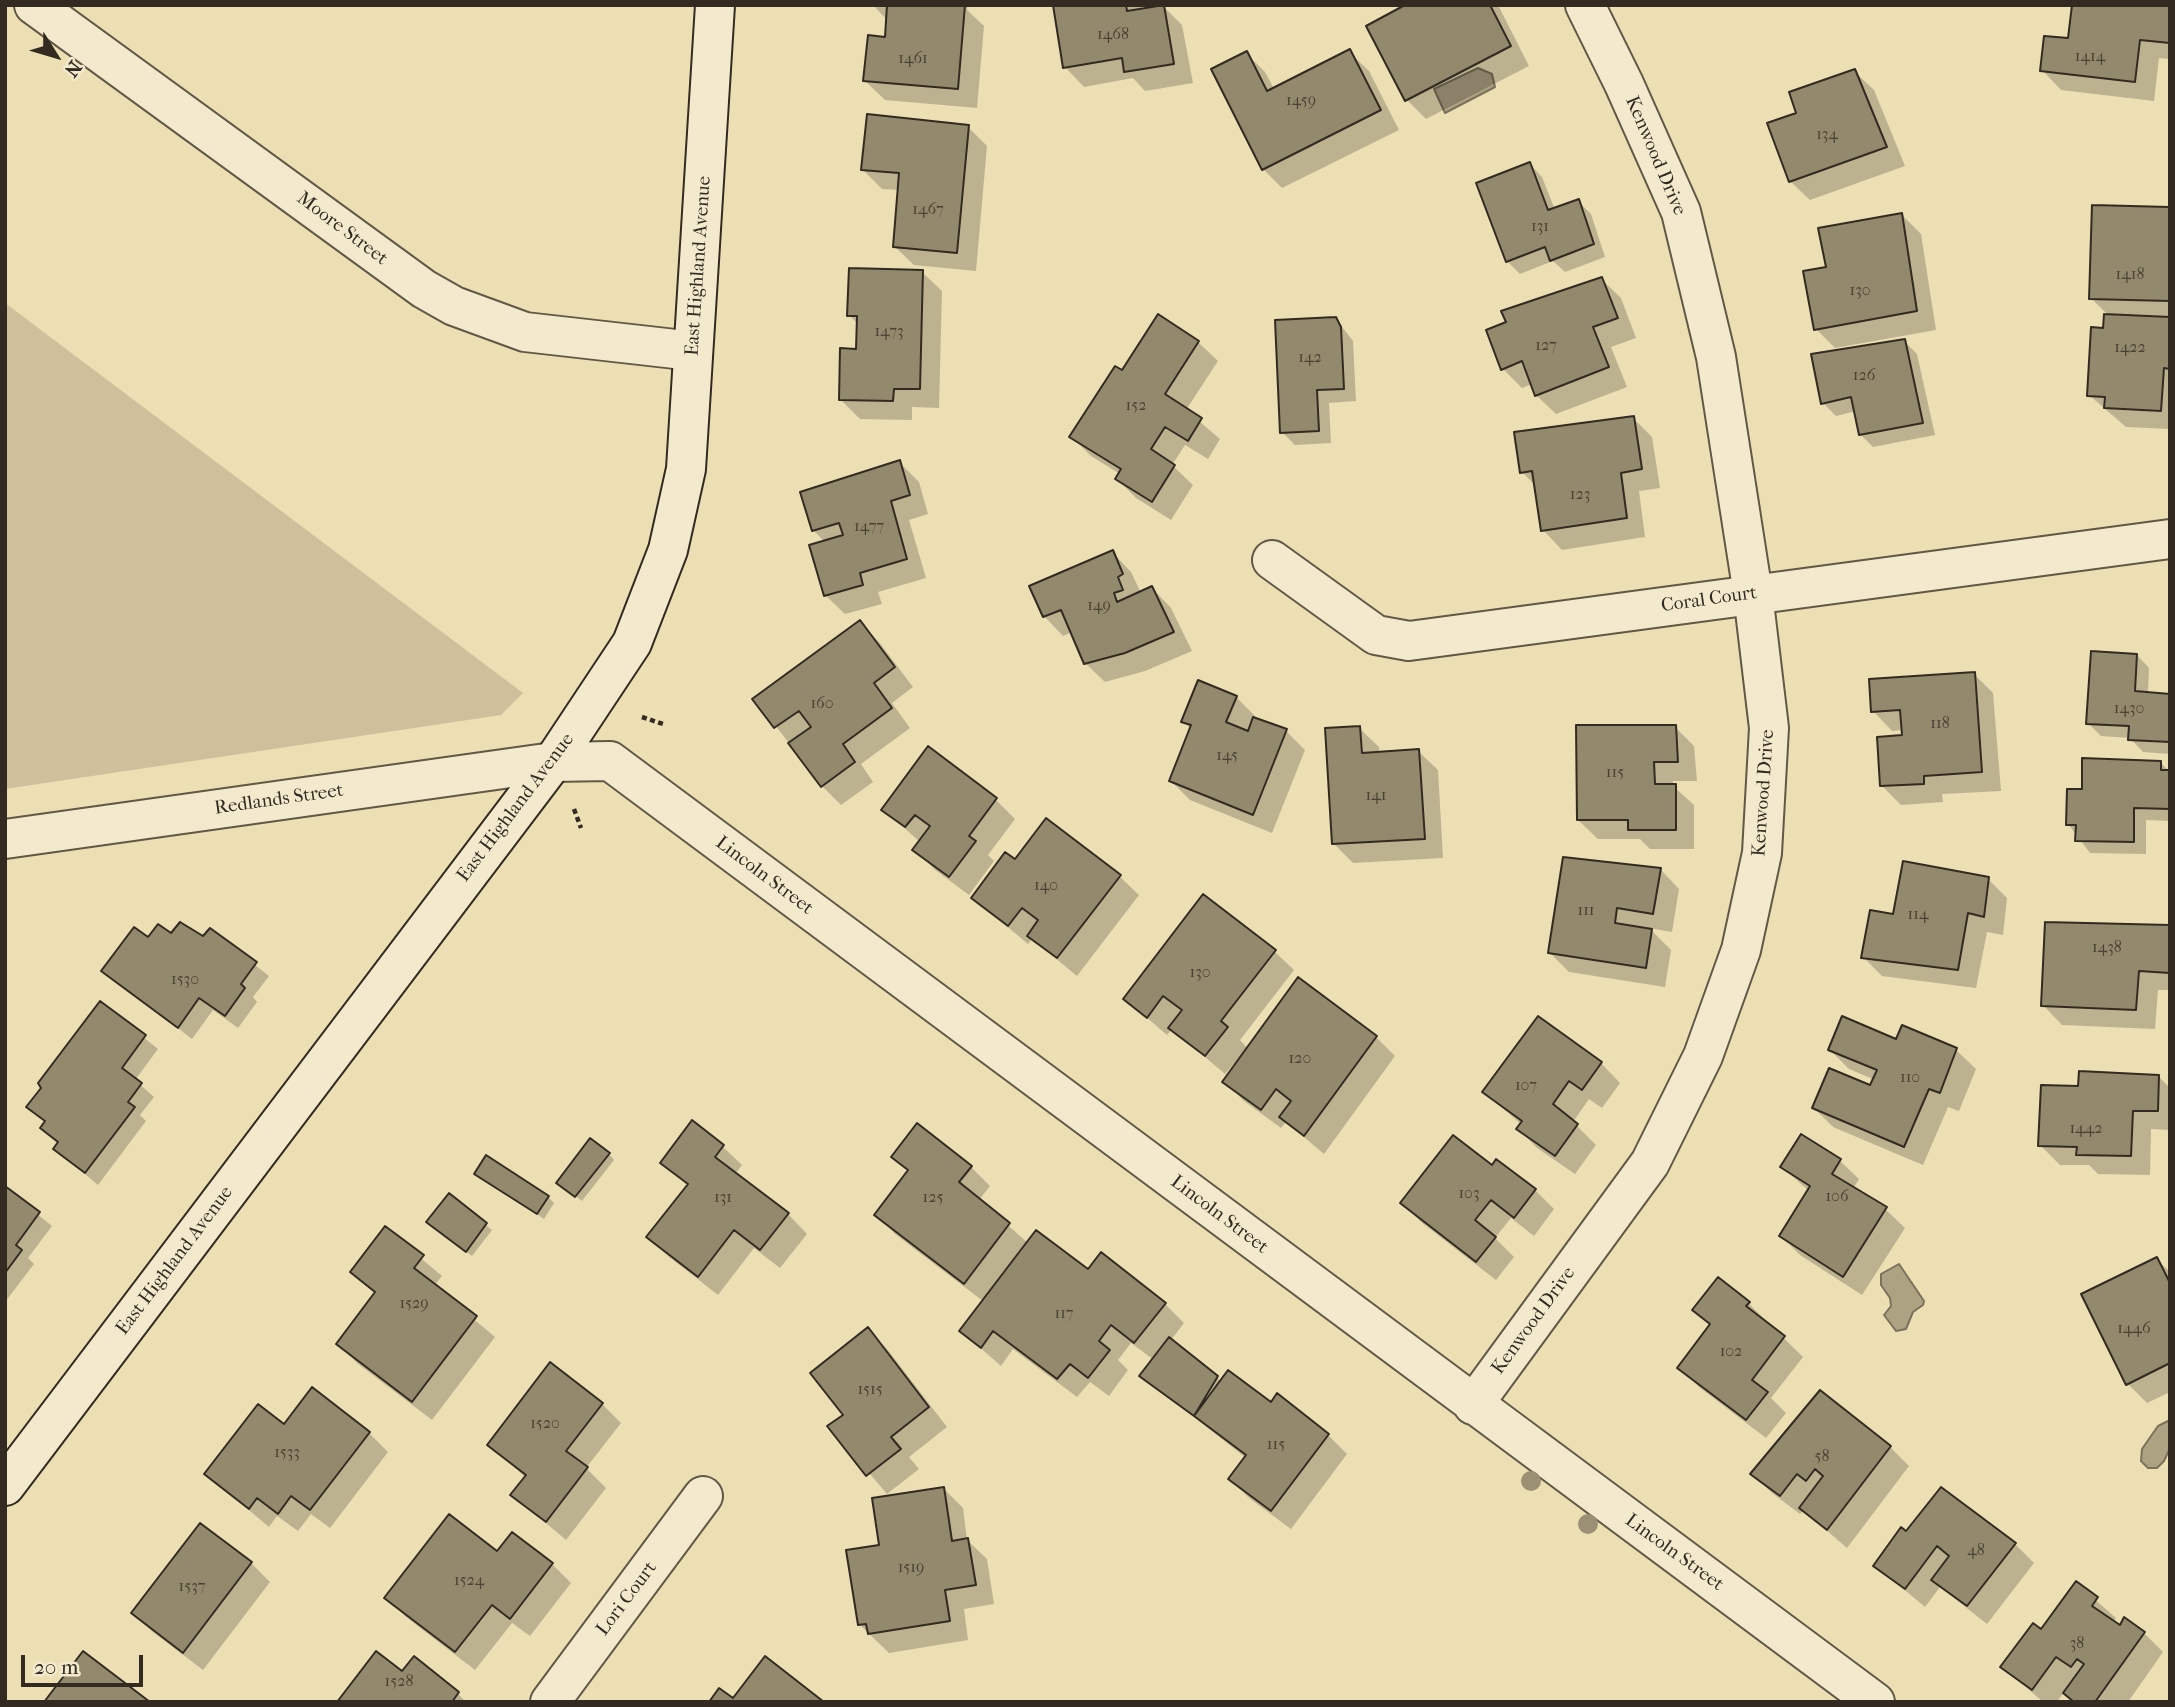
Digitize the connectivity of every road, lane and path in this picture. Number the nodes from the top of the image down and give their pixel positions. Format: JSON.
{"nodes":[{"id":1,"x":34,"y":5,"type":"edge"},
{"id":2,"x":715,"y":5,"type":"edge"},
{"id":3,"x":1585,"y":5,"type":"edge"},
{"id":4,"x":694,"y":351,"type":"junction"},
{"id":5,"x":2170,"y":539,"type":"edge"},
{"id":6,"x":1272,"y":560,"type":"dead end"},
{"id":7,"x":1753,"y":594,"type":"junction"},
{"id":8,"x":642,"y":717,"type":"dead end"},
{"id":9,"x":663,"y":724,"type":"dead end"},
{"id":10,"x":553,"y":762,"type":"junction"},
{"id":11,"x":574,"y":809,"type":"dead end"},
{"id":12,"x":581,"y":828,"type":"dead end"},
{"id":13,"x":5,"y":838,"type":"edge"},
{"id":14,"x":1473,"y":1405,"type":"junction"},
{"id":15,"x":5,"y":1486,"type":"edge"},
{"id":16,"x":703,"y":1496,"type":"dead end"},
{"id":17,"x":550,"y":1702,"type":"edge"},
{"id":18,"x":1875,"y":1702,"type":"edge"}],
"edges":[{"from":1,"to":4,"type":"street","name":"Moore Street"},
{"from":2,"to":4,"type":"street","name":"East Highland Avenue"},
{"from":3,"to":7,"type":"street","name":"Kenwood Drive"},
{"from":4,"to":10,"type":"street","name":"East Highland Avenue"},
{"from":5,"to":7,"type":"street","name":"Coral Court"},
{"from":6,"to":7,"type":"street","name":"Coral Court"},
{"from":7,"to":14,"type":"street","name":"Kenwood Drive"},
{"from":8,"to":9,"type":"path"},
{"from":10,"to":13,"type":"street","name":"Redlands Street"},
{"from":10,"to":14,"type":"street","name":"Lincoln Street"},
{"from":10,"to":15,"type":"street","name":"East Highland Avenue"},
{"from":11,"to":12,"type":"path"},
{"from":14,"to":18,"type":"street","name":"Lincoln Street"},
{"from":16,"to":17,"type":"street","name":"Lori Court"}]}
